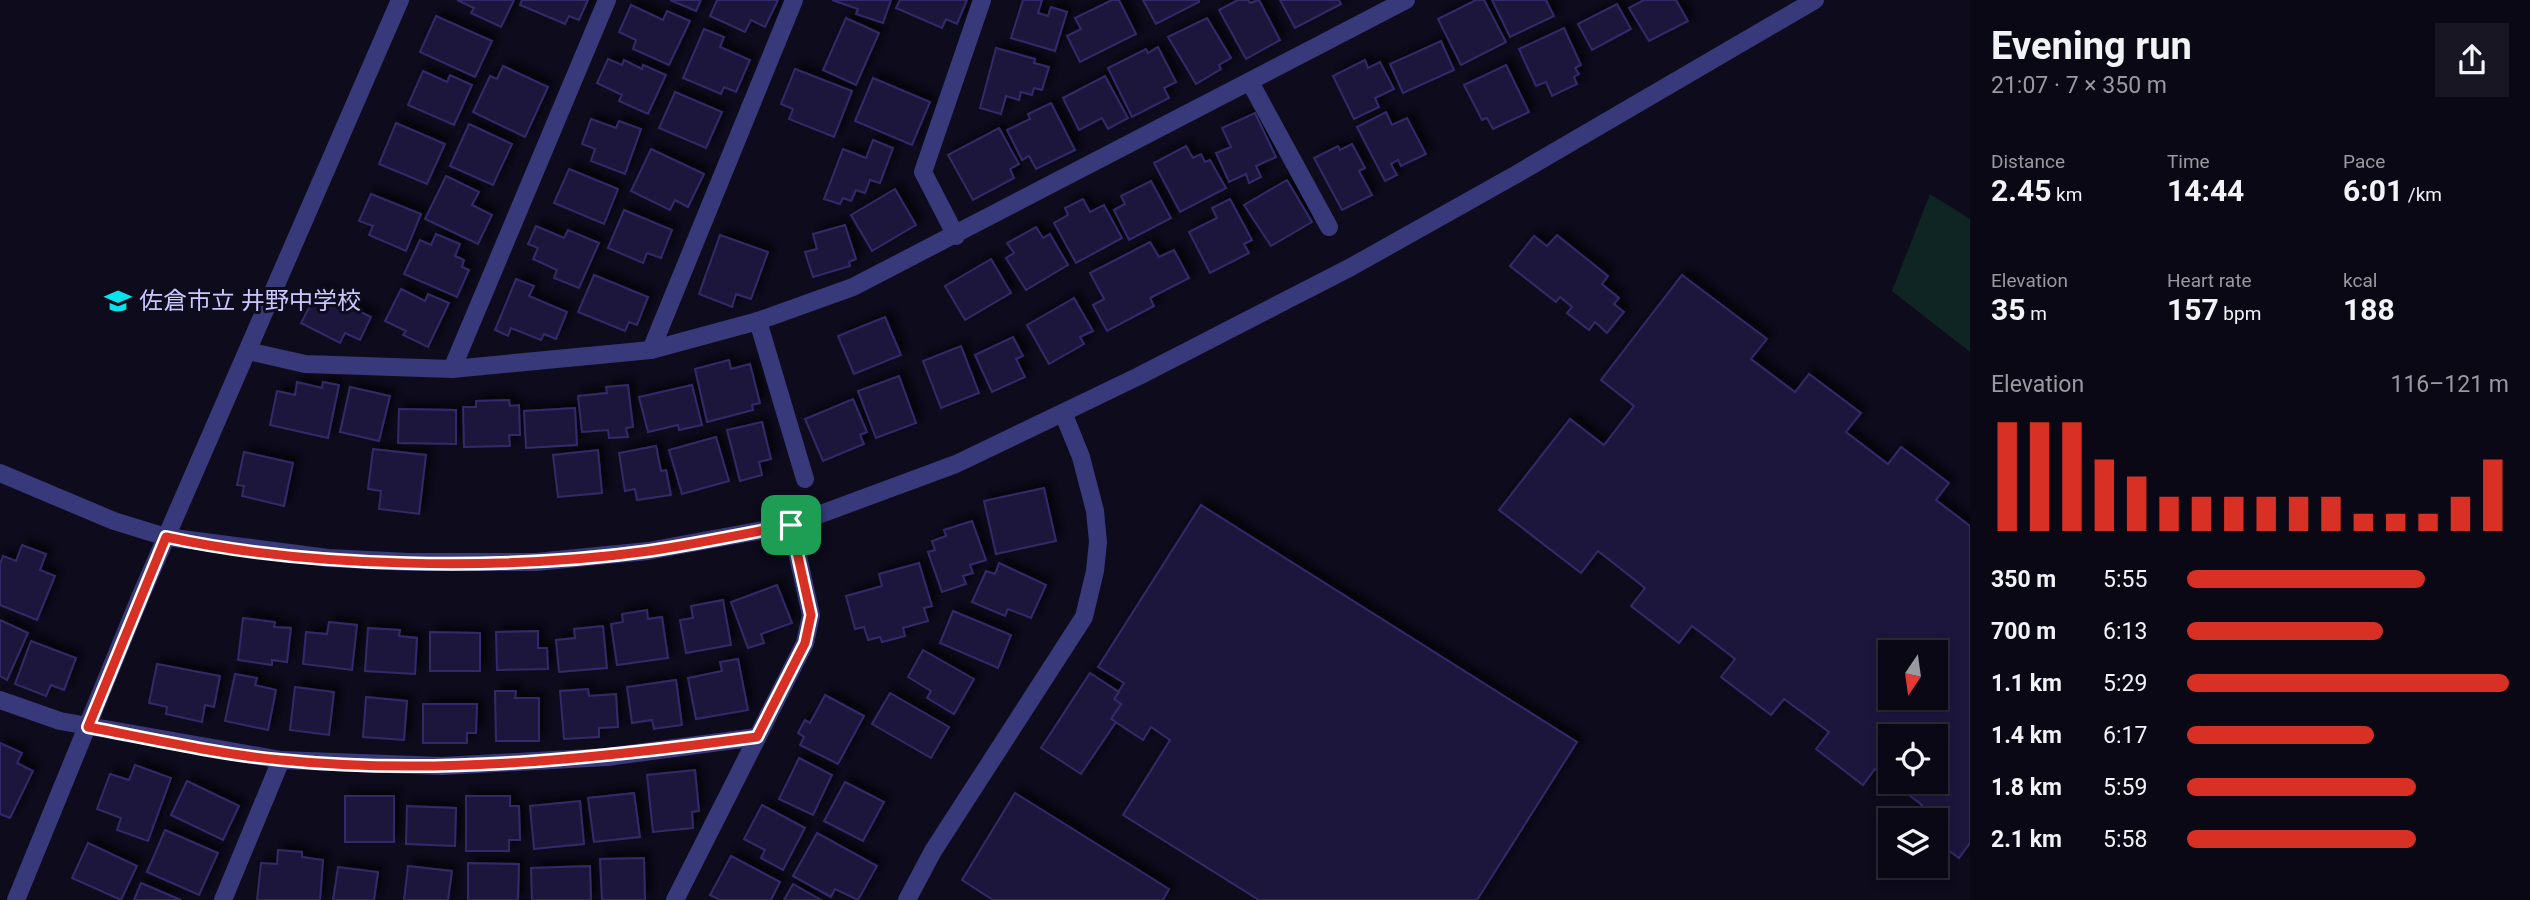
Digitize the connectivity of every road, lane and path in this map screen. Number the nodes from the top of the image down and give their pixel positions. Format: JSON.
{"nodes":[{"id":1,"x":400,"y":0,"type":"edge"},
{"id":2,"x":607,"y":0,"type":"edge"},
{"id":3,"x":794,"y":0,"type":"edge"},
{"id":4,"x":982,"y":0,"type":"edge"},
{"id":5,"x":1406,"y":0,"type":"edge"},
{"id":6,"x":1815,"y":0,"type":"edge"},
{"id":7,"x":1250,"y":82,"type":"junction"},
{"id":8,"x":1329,"y":227,"type":"dead end"},
{"id":9,"x":956,"y":236,"type":"junction"},
{"id":10,"x":758,"y":321,"type":"junction"},
{"id":11,"x":651,"y":350,"type":"junction"},
{"id":12,"x":248,"y":351,"type":"junction"},
{"id":13,"x":452,"y":369,"type":"junction"},
{"id":14,"x":1064,"y":415,"type":"junction"},
{"id":15,"x":0,"y":473,"type":"edge"},
{"id":16,"x":805,"y":480,"type":"dead end"},
{"id":17,"x":791,"y":525,"type":"junction"},
{"id":18,"x":166,"y":537,"type":"junction"},
{"id":19,"x":0,"y":700,"type":"edge"},
{"id":20,"x":88,"y":727,"type":"junction"},
{"id":21,"x":757,"y":737,"type":"junction"},
{"id":22,"x":281,"y":760,"type":"junction"},
{"id":23,"x":16,"y":900,"type":"edge"},
{"id":24,"x":223,"y":900,"type":"edge"},
{"id":25,"x":675,"y":900,"type":"edge"},
{"id":26,"x":907,"y":900,"type":"edge"}],
"edges":[{"from":1,"to":12,"type":"street"},
{"from":2,"to":13,"type":"street"},
{"from":3,"to":11,"type":"street"},
{"from":4,"to":9,"type":"street"},
{"from":5,"to":7,"type":"street"},
{"from":6,"to":14,"type":"street"},
{"from":7,"to":8,"type":"street"},
{"from":7,"to":9,"type":"street"},
{"from":9,"to":10,"type":"street"},
{"from":10,"to":11,"type":"street"},
{"from":10,"to":16,"type":"street"},
{"from":11,"to":13,"type":"street"},
{"from":12,"to":13,"type":"street"},
{"from":12,"to":18,"type":"street"},
{"from":14,"to":17,"type":"street"},
{"from":14,"to":26,"type":"street"},
{"from":15,"to":18,"type":"street"},
{"from":17,"to":18,"type":"street"},
{"from":17,"to":21,"type":"street"},
{"from":18,"to":20,"type":"street"},
{"from":19,"to":20,"type":"street"},
{"from":20,"to":22,"type":"street"},
{"from":20,"to":23,"type":"street"},
{"from":21,"to":22,"type":"street"},
{"from":21,"to":25,"type":"street"},
{"from":22,"to":24,"type":"street"}]}
